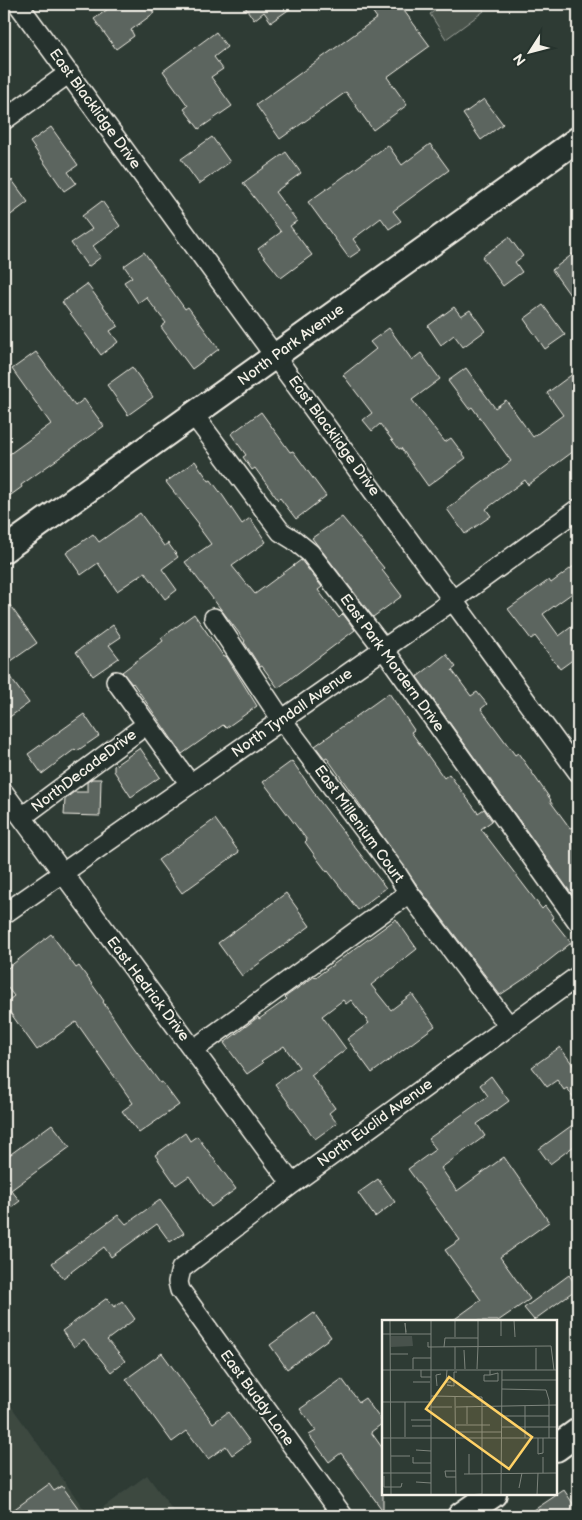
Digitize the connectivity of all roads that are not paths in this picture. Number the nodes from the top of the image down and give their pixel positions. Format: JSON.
{"nodes":[{"id":1,"x":18,"y":4,"type":"edge"},
{"id":2,"x":69,"y":73,"type":"junction"},
{"id":3,"x":4,"y":120,"type":"edge"},
{"id":4,"x":578,"y":139,"type":"edge"},
{"id":5,"x":276,"y":356,"type":"junction"},
{"id":6,"x":194,"y":414,"type":"junction"},
{"id":7,"x":578,"y":509,"type":"edge"},
{"id":8,"x":4,"y":550,"type":"edge"},
{"id":9,"x":452,"y":601,"type":"junction"},
{"id":10,"x":214,"y":618,"type":"dead end"},
{"id":11,"x":383,"y":648,"type":"junction"},
{"id":12,"x":116,"y":681,"type":"dead end"},
{"id":13,"x":282,"y":720,"type":"junction"},
{"id":14,"x":146,"y":724,"type":"junction"},
{"id":15,"x":578,"y":772,"type":"edge"},
{"id":16,"x":190,"y":784,"type":"junction"},
{"id":17,"x":4,"y":793,"type":"edge"},
{"id":18,"x":22,"y":818,"type":"junction"},
{"id":19,"x":63,"y":874,"type":"junction"},
{"id":20,"x":409,"y":893,"type":"junction"},
{"id":21,"x":4,"y":914,"type":"edge"},
{"id":22,"x":578,"y":922,"type":"edge"},
{"id":23,"x":578,"y":976,"type":"edge"},
{"id":24,"x":509,"y":1026,"type":"junction"},
{"id":25,"x":193,"y":1050,"type":"junction"},
{"id":26,"x":292,"y":1184,"type":"junction"},
{"id":27,"x":178,"y":1278,"type":"joint"},
{"id":28,"x":578,"y":1432,"type":"edge"},
{"id":29,"x":557,"y":1447,"type":"edge"},
{"id":30,"x":492,"y":1495,"type":"edge"},
{"id":31,"x":343,"y":1516,"type":"edge"},
{"id":32,"x":461,"y":1516,"type":"edge"}],
"edges":[{"from":1,"to":2,"type":"street","name":"East Blacklidge Drive"},
{"from":2,"to":3,"type":"street"},
{"from":2,"to":5,"type":"street","name":"East Blacklidge Drive"},
{"from":4,"to":5,"type":"street","name":"North Park Avenue"},
{"from":5,"to":6,"type":"street","name":"North Park Avenue"},
{"from":5,"to":9,"type":"street","name":"East Blacklidge Drive"},
{"from":6,"to":8,"type":"street","name":"North Park Avenue"},
{"from":6,"to":11,"type":"street","name":"East Park Mordern Drive"},
{"from":7,"to":9,"type":"street","name":"North Tyndall Avenue"},
{"from":9,"to":11,"type":"street","name":"North Tyndall Avenue"},
{"from":9,"to":15,"type":"street","name":"East Blacklidge Drive"},
{"from":10,"to":13,"type":"street","name":"East Millenium Court"},
{"from":11,"to":13,"type":"street","name":"North Tyndall Avenue"},
{"from":11,"to":22,"type":"street","name":"East Park Mordern Drive"},
{"from":12,"to":14,"type":"street"},
{"from":13,"to":16,"type":"street","name":"North Tyndall Avenue"},
{"from":13,"to":20,"type":"street","name":"East Millenium Court"},
{"from":14,"to":16,"type":"street"},
{"from":14,"to":18,"type":"street","name":"NorthDecadeDrive"},
{"from":16,"to":19,"type":"street","name":"North Tyndall Avenue"},
{"from":17,"to":18,"type":"street","name":"East Hedrick Drive"},
{"from":18,"to":19,"type":"street","name":"East Hedrick Drive"},
{"from":19,"to":21,"type":"street","name":"North Tyndall Avenue"},
{"from":19,"to":25,"type":"street","name":"East Hedrick Drive"},
{"from":20,"to":24,"type":"street","name":"East Millenium Court"},
{"from":20,"to":25,"type":"street"},
{"from":23,"to":24,"type":"street","name":"North Euclid Avenue"},
{"from":24,"to":26,"type":"street","name":"North Euclid Avenue"},
{"from":25,"to":26,"type":"street","name":"East Hedrick Drive"},
{"from":26,"to":27,"type":"street","name":"North Euclid Avenue"},
{"from":27,"to":31,"type":"street","name":"East Buddy Lane"},
{"from":28,"to":29,"type":"main road"},
{"from":30,"to":32,"type":"main road"}]}
